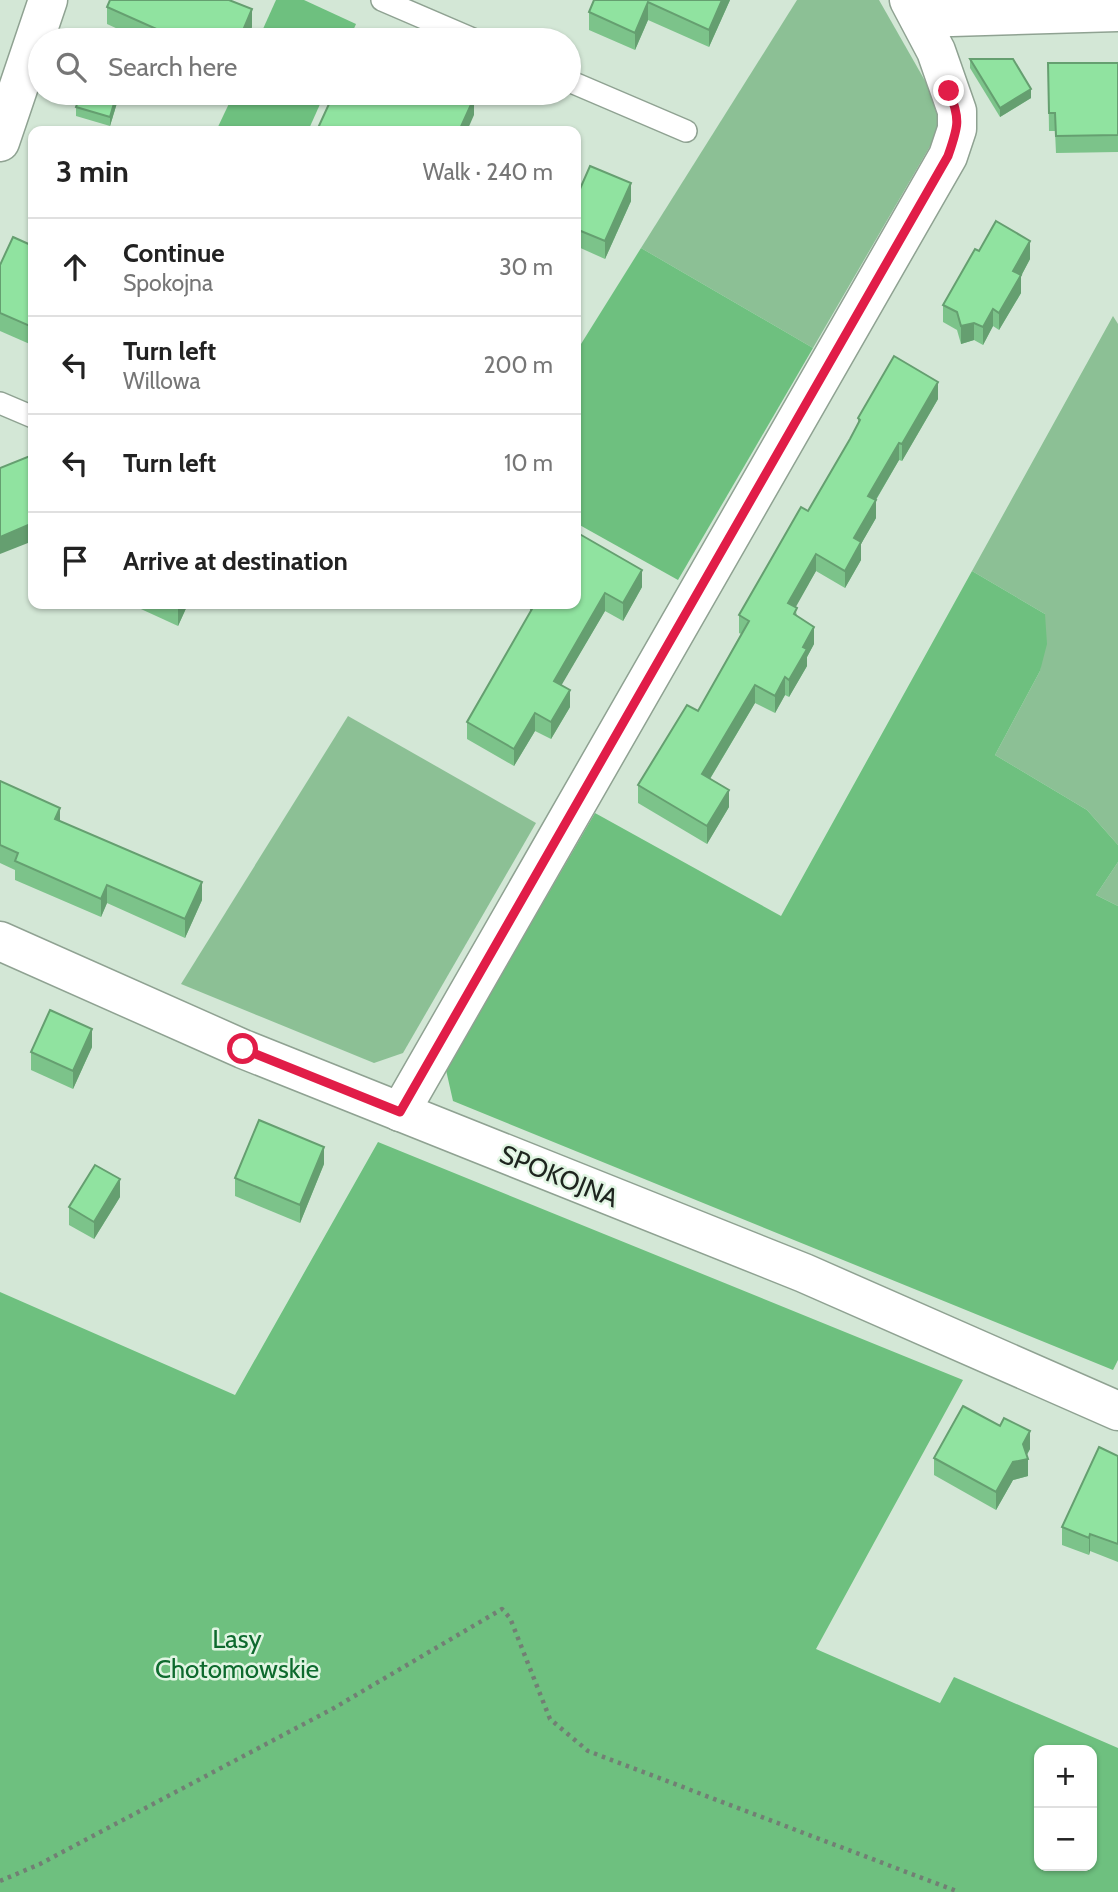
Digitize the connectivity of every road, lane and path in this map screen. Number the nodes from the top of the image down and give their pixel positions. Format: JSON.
{"nodes":[{"id":1,"x":48,"y":0,"type":"edge"},
{"id":2,"x":382,"y":0,"type":"edge"},
{"id":3,"x":914,"y":9,"type":"edge"},
{"id":4,"x":1118,"y":12,"type":"edge"},
{"id":5,"x":39,"y":28,"type":"edge"},
{"id":6,"x":447,"y":28,"type":"edge"},
{"id":7,"x":28,"y":59,"type":"edge"},
{"id":8,"x":581,"y":86,"type":"edge"},
{"id":9,"x":686,"y":131,"type":"dead end"},
{"id":10,"x":0,"y":142,"type":"edge"},
{"id":11,"x":0,"y":403,"type":"edge"},
{"id":12,"x":28,"y":415,"type":"edge"},
{"id":13,"x":0,"y":941,"type":"edge"},
{"id":14,"x":400,"y":1112,"type":"junction"},
{"id":15,"x":1118,"y":1411,"type":"edge"},
{"id":16,"x":0,"y":1881,"type":"edge"},
{"id":17,"x":959,"y":1892,"type":"edge"}],
"edges":[{"from":1,"to":5,"type":"street"},
{"from":2,"to":6,"type":"lane"},
{"from":3,"to":4,"type":"street"},
{"from":3,"to":14,"type":"street"},
{"from":7,"to":10,"type":"street"},
{"from":8,"to":9,"type":"lane"},
{"from":11,"to":12,"type":"lane"},
{"from":13,"to":14,"type":"street","name":"SPOKOJNA"},
{"from":14,"to":15,"type":"street","name":"SPOKOJNA"},
{"from":16,"to":17,"type":"path"}]}
